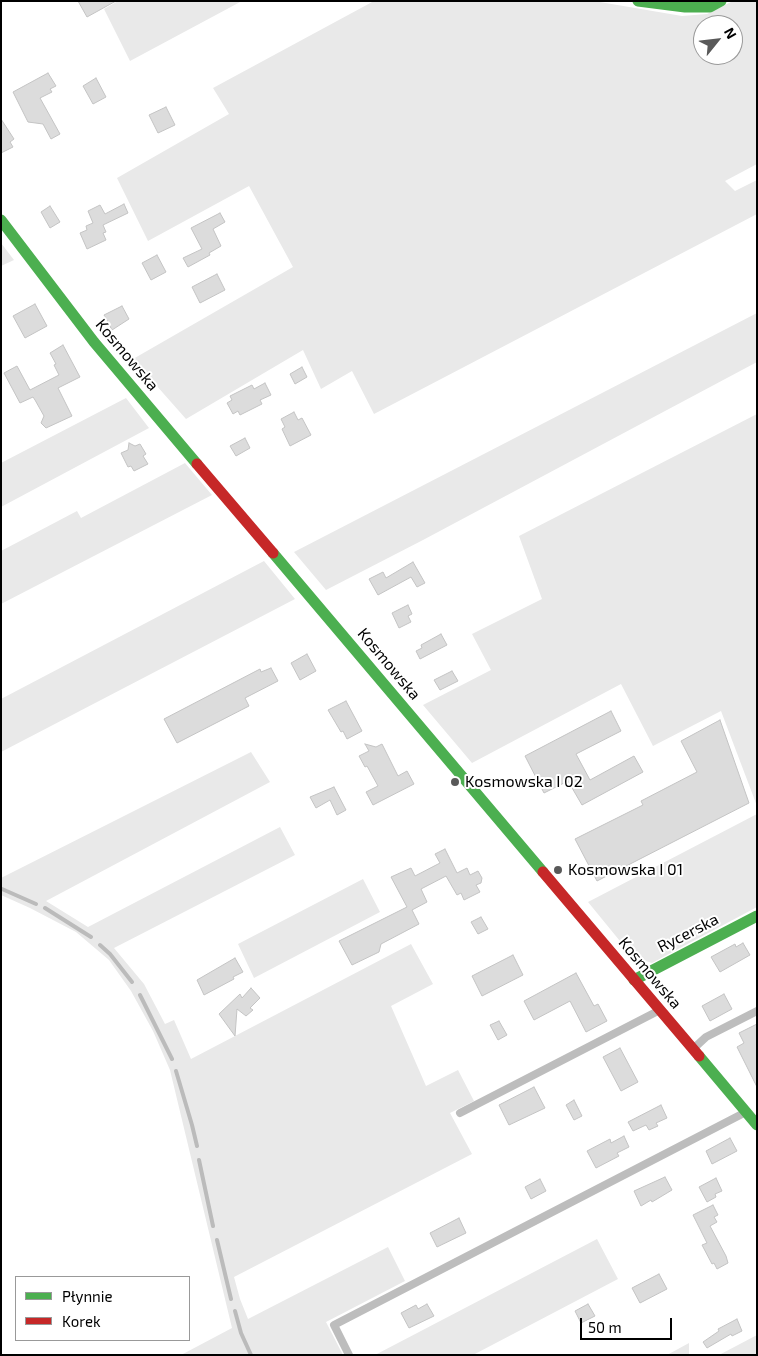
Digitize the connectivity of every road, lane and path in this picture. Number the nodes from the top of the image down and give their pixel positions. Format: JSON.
{"nodes":[{"id":1,"x":638,"y":1,"type":"edge"},
{"id":2,"x":722,"y":1,"type":"edge"},
{"id":3,"x":1,"y":220,"type":"edge"},
{"id":4,"x":757,"y":916,"type":"edge"},
{"id":5,"x":634,"y":980,"type":"junction"},
{"id":6,"x":660,"y":1010,"type":"junction"},
{"id":7,"x":757,"y":1011,"type":"edge"},
{"id":8,"x":692,"y":1049,"type":"junction"},
{"id":9,"x":746,"y":1112,"type":"junction"},
{"id":10,"x":460,"y":1113,"type":"dead end"},
{"id":11,"x":757,"y":1125,"type":"edge"},
{"id":12,"x":349,"y":1355,"type":"edge"}],
"edges":[{"from":1,"to":2,"type":"street"},
{"from":3,"to":5,"type":"street","name":"Kosmowska"},
{"from":4,"to":5,"type":"street","name":"Rycerska"},
{"from":5,"to":6,"type":"street","name":"Kosmowska"},
{"from":6,"to":8,"type":"street","name":"Kosmowska"},
{"from":6,"to":10,"type":"lane"},
{"from":7,"to":8,"type":"lane"},
{"from":8,"to":9,"type":"street","name":"Kosmowska"},
{"from":9,"to":11,"type":"street","name":"Kosmowska"},
{"from":9,"to":12,"type":"lane"}]}
